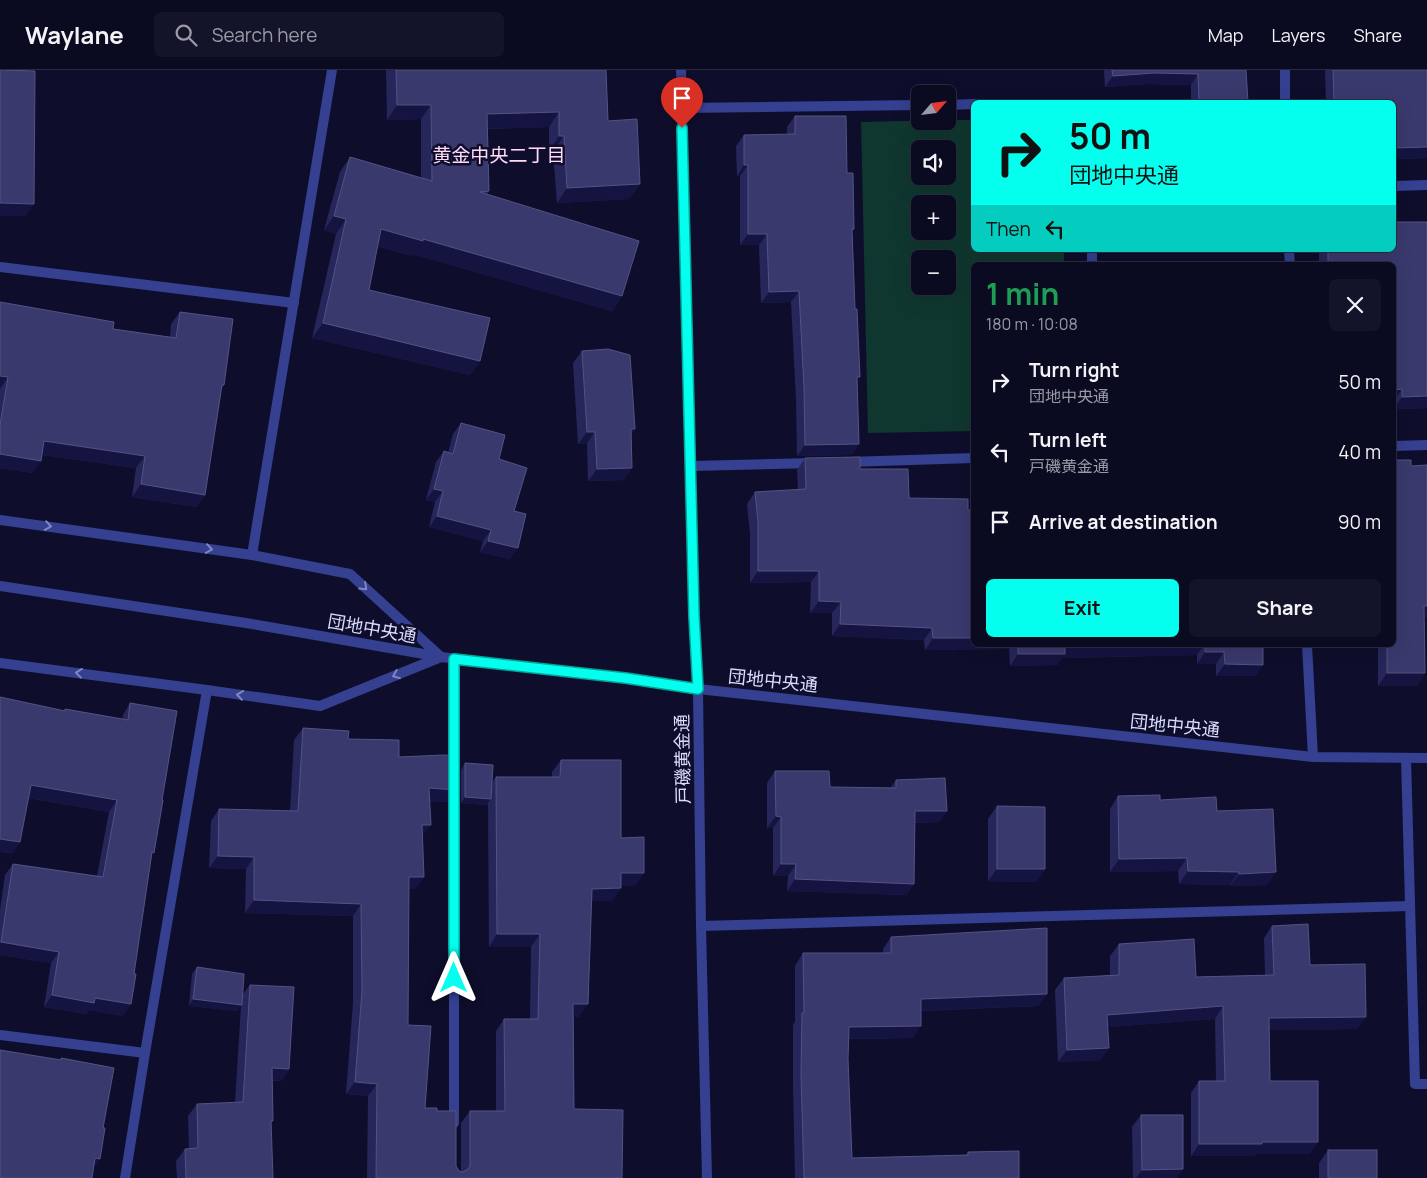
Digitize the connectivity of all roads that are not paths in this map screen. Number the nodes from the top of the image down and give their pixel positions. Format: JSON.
{"nodes":[{"id":1,"x":332,"y":70,"type":"edge"},
{"id":2,"x":681,"y":70,"type":"edge"},
{"id":3,"x":1285,"y":70,"type":"edge"},
{"id":4,"x":1285,"y":100,"type":"edge"},
{"id":5,"x":956,"y":104,"type":"edge"},
{"id":6,"x":971,"y":104,"type":"edge"},
{"id":7,"x":911,"y":105,"type":"edge"},
{"id":8,"x":682,"y":108,"type":"junction"},
{"id":9,"x":1427,"y":185,"type":"edge"},
{"id":10,"x":1396,"y":186,"type":"edge"},
{"id":11,"x":0,"y":267,"type":"edge"},
{"id":12,"x":294,"y":303,"type":"junction"},
{"id":13,"x":1427,"y":445,"type":"edge"},
{"id":14,"x":1396,"y":446,"type":"edge"},
{"id":15,"x":971,"y":458,"type":"edge"},
{"id":16,"x":691,"y":466,"type":"junction"},
{"id":17,"x":0,"y":520,"type":"edge"},
{"id":18,"x":252,"y":555,"type":"junction"},
{"id":19,"x":0,"y":586,"type":"edge"},
{"id":20,"x":1307,"y":647,"type":"edge"},
{"id":21,"x":441,"y":657,"type":"junction"},
{"id":22,"x":454,"y":659,"type":"junction"},
{"id":23,"x":0,"y":663,"type":"edge"},
{"id":24,"x":698,"y":689,"type":"junction"},
{"id":25,"x":208,"y":690,"type":"junction"},
{"id":26,"x":1313,"y":757,"type":"junction"},
{"id":27,"x":1406,"y":758,"type":"junction"},
{"id":28,"x":1427,"y":758,"type":"edge"},
{"id":29,"x":1410,"y":906,"type":"junction"},
{"id":30,"x":701,"y":926,"type":"junction"},
{"id":31,"x":0,"y":1034,"type":"edge"},
{"id":32,"x":144,"y":1053,"type":"junction"},
{"id":33,"x":1427,"y":1084,"type":"edge"},
{"id":34,"x":454,"y":1138,"type":"edge"},
{"id":35,"x":125,"y":1178,"type":"edge"},
{"id":36,"x":707,"y":1178,"type":"edge"}],
"edges":[{"from":1,"to":12,"type":"street"},
{"from":2,"to":8,"type":"street","name":"戸磯黄金通"},
{"from":3,"to":4,"type":"street"},
{"from":5,"to":6,"type":"street"},
{"from":7,"to":8,"type":"street"},
{"from":8,"to":16,"type":"street","name":"戸磯黄金通"},
{"from":9,"to":10,"type":"street"},
{"from":11,"to":12,"type":"street"},
{"from":12,"to":18,"type":"street"},
{"from":13,"to":14,"type":"street"},
{"from":15,"to":16,"type":"street"},
{"from":16,"to":24,"type":"street","name":"戸磯黄金通"},
{"from":17,"to":18,"type":"street","one_way":true},
{"from":18,"to":21,"type":"street","one_way":true},
{"from":19,"to":21,"type":"street","name":"団地中央通"},
{"from":20,"to":26,"type":"street"},
{"from":21,"to":22,"type":"street","name":"団地中央通"},
{"from":21,"to":25,"type":"street","one_way":true},
{"from":22,"to":24,"type":"street","name":"団地中央通"},
{"from":22,"to":34,"type":"street"},
{"from":25,"to":23,"type":"street","one_way":true},
{"from":24,"to":26,"type":"street","name":"団地中央通"},
{"from":24,"to":30,"type":"street","name":"戸磯黄金通"},
{"from":25,"to":32,"type":"street"},
{"from":26,"to":27,"type":"street","name":"団地中央通"},
{"from":27,"to":28,"type":"street","name":"団地中央通"},
{"from":27,"to":29,"type":"street"},
{"from":29,"to":30,"type":"street"},
{"from":29,"to":33,"type":"street"},
{"from":30,"to":36,"type":"street","name":"戸磯黄金通"},
{"from":31,"to":32,"type":"street"},
{"from":32,"to":35,"type":"street"}]}
